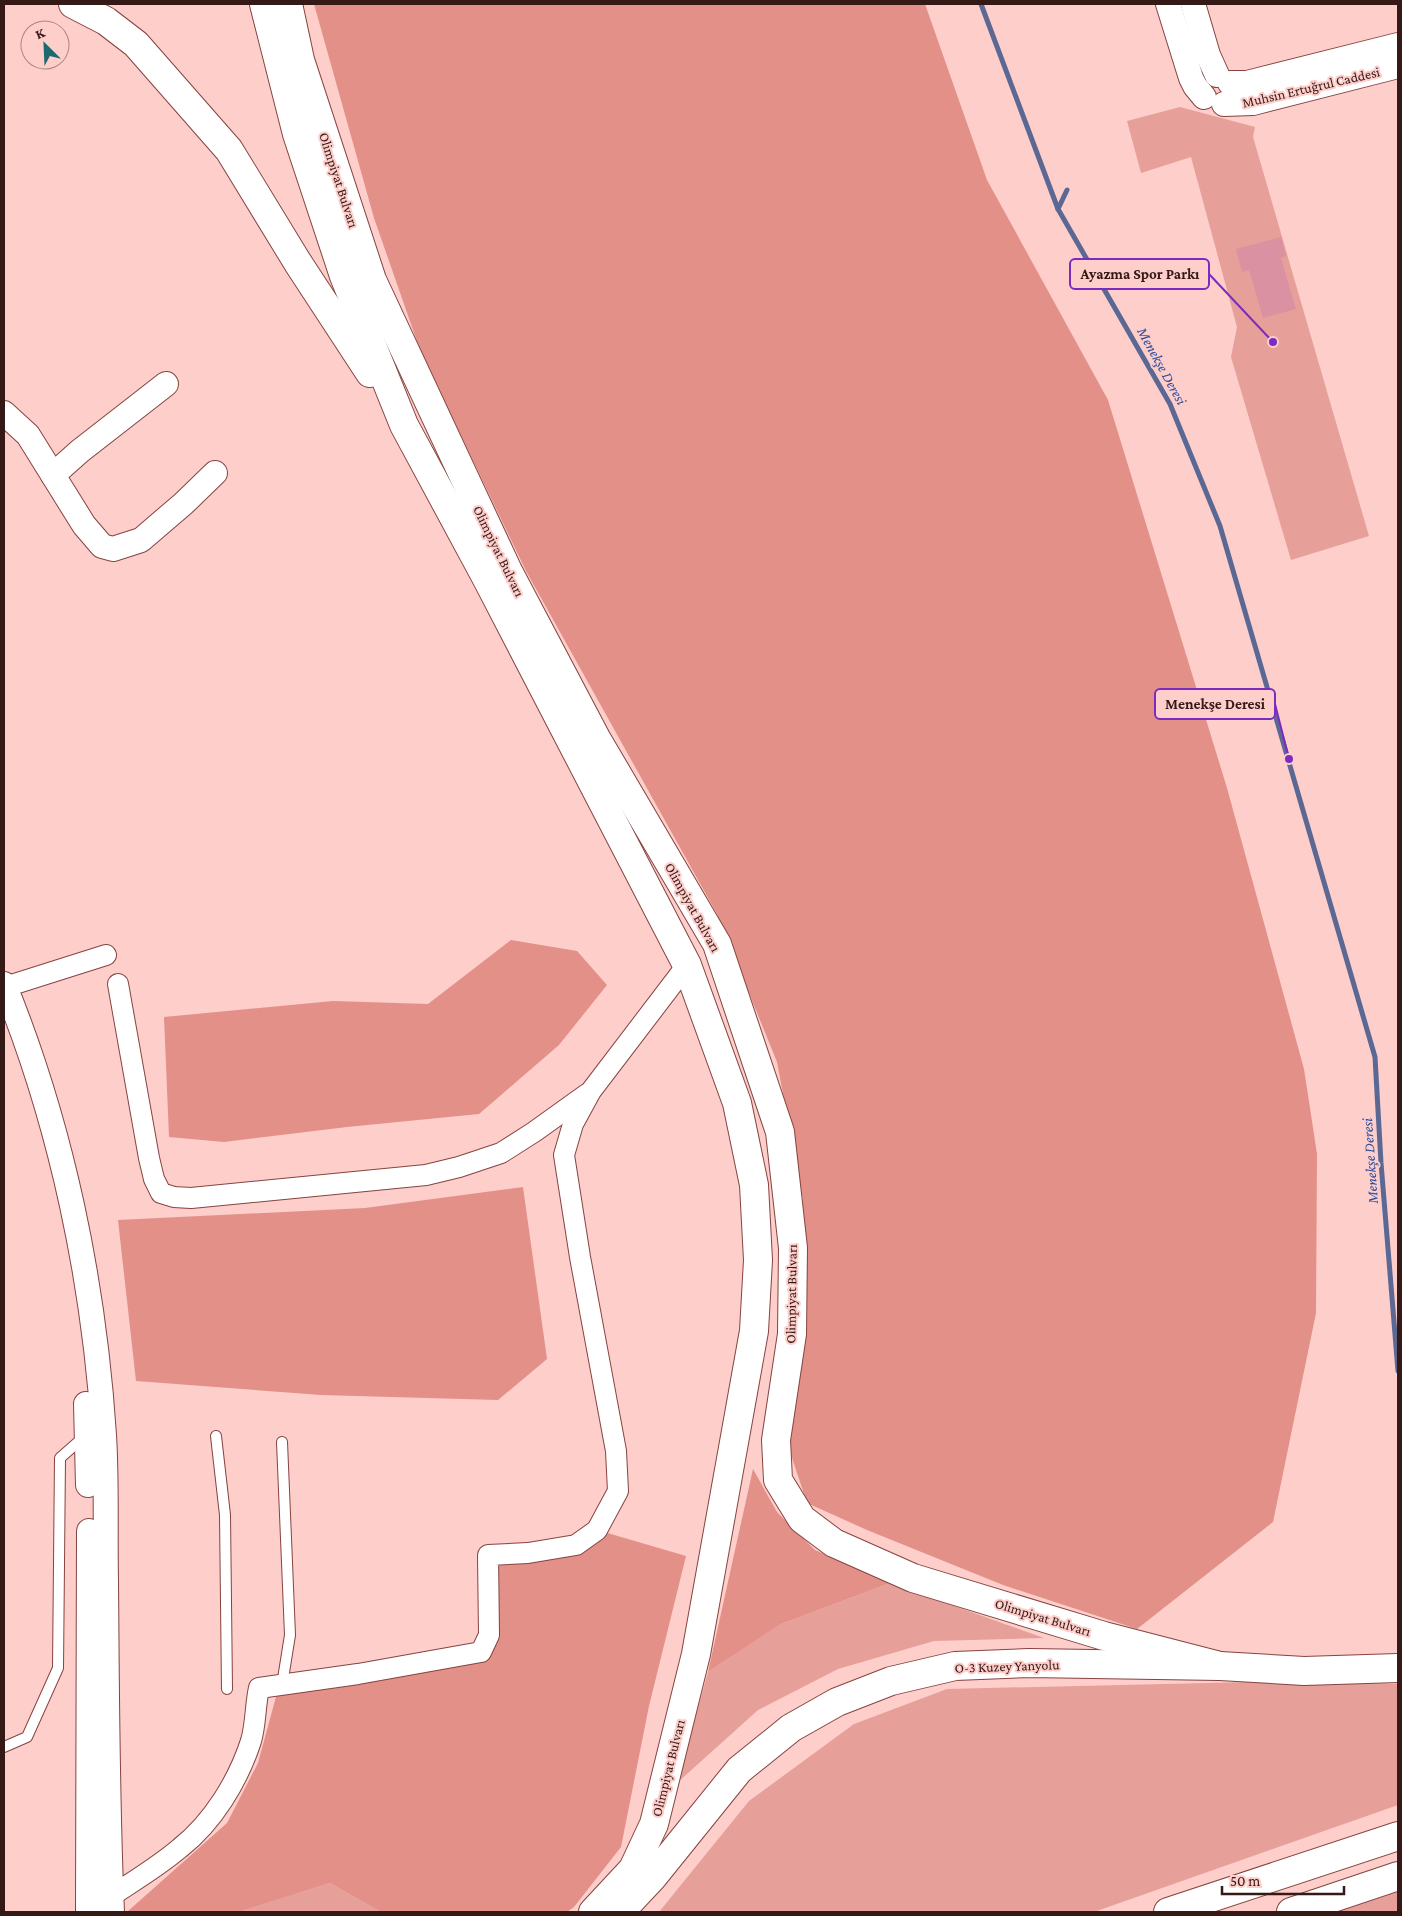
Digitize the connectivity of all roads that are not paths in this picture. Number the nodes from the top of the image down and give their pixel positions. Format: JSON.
{"nodes":[{"id":1,"x":73,"y":4,"type":"edge"},
{"id":2,"x":264,"y":4,"type":"edge"},
{"id":3,"x":288,"y":4,"type":"edge"},
{"id":4,"x":1168,"y":4,"type":"edge"},
{"id":5,"x":1193,"y":4,"type":"edge"},
{"id":6,"x":1398,"y":44,"type":"edge"},
{"id":7,"x":1398,"y":66,"type":"edge"},
{"id":8,"x":1219,"y":90,"type":"junction"},
{"id":9,"x":166,"y":384,"type":"dead end"},
{"id":10,"x":4,"y":413,"type":"edge"},
{"id":11,"x":404,"y":425,"type":"junction"},
{"id":12,"x":215,"y":473,"type":"dead end"},
{"id":13,"x":53,"y":475,"type":"junction"},
{"id":14,"x":106,"y":955,"type":"dead end"},
{"id":15,"x":687,"y":965,"type":"junction"},
{"id":16,"x":118,"y":984,"type":"dead end"},
{"id":17,"x":4,"y":986,"type":"edge"},
{"id":18,"x":4,"y":1027,"type":"edge"},
{"id":19,"x":591,"y":1091,"type":"junction"},
{"id":20,"x":88,"y":1434,"type":"junction"},
{"id":21,"x":216,"y":1436,"type":"dead end"},
{"id":22,"x":282,"y":1442,"type":"dead end"},
{"id":23,"x":1220,"y":1666,"type":"junction"},
{"id":24,"x":1398,"y":1668,"type":"edge"},
{"id":25,"x":282,"y":1685,"type":"junction"},
{"id":26,"x":227,"y":1689,"type":"dead end"},
{"id":27,"x":4,"y":1747,"type":"edge"},
{"id":28,"x":1398,"y":1836,"type":"edge"},
{"id":29,"x":1398,"y":1876,"type":"edge"},
{"id":30,"x":112,"y":1904,"type":"edge"},
{"id":31,"x":88,"y":1912,"type":"edge"},
{"id":32,"x":593,"y":1912,"type":"edge"},
{"id":33,"x":620,"y":1912,"type":"edge"},
{"id":34,"x":1168,"y":1912,"type":"edge"},
{"id":35,"x":1291,"y":1912,"type":"edge"}],
"edges":[{"from":1,"to":11,"type":"main road"},
{"from":2,"to":11,"type":"main road","name":"Olimpiyat Bulvarı"},
{"from":3,"to":23,"type":"main road","name":"Olimpiyat Bulvarı"},
{"from":4,"to":8,"type":"street"},
{"from":5,"to":8,"type":"street"},
{"from":6,"to":8,"type":"street","name":"Muhsin Ertuğrul Caddesi"},
{"from":7,"to":8,"type":"street","name":"Muhsin Ertuğrul Caddesi"},
{"from":9,"to":13,"type":"street"},
{"from":10,"to":13,"type":"street"},
{"from":11,"to":15,"type":"main road","name":"Olimpiyat Bulvarı"},
{"from":12,"to":13,"type":"street"},
{"from":14,"to":17,"type":"street"},
{"from":15,"to":19,"type":"street"},
{"from":15,"to":32,"type":"main road","name":"Olimpiyat Bulvarı"},
{"from":16,"to":19,"type":"street"},
{"from":17,"to":30,"type":"street"},
{"from":18,"to":20,"type":"street"},
{"from":19,"to":25,"type":"street"},
{"from":20,"to":27,"type":"lane"},
{"from":20,"to":31,"type":"street"},
{"from":21,"to":26,"type":"lane"},
{"from":22,"to":25,"type":"lane"},
{"from":23,"to":24,"type":"main road","name":"O-3 Kuzey Yanyolu"},
{"from":23,"to":33,"type":"main road","name":"O-3 Kuzey Yanyolu"},
{"from":25,"to":30,"type":"street"},
{"from":28,"to":34,"type":"main road"},
{"from":29,"to":35,"type":"main road"}]}
